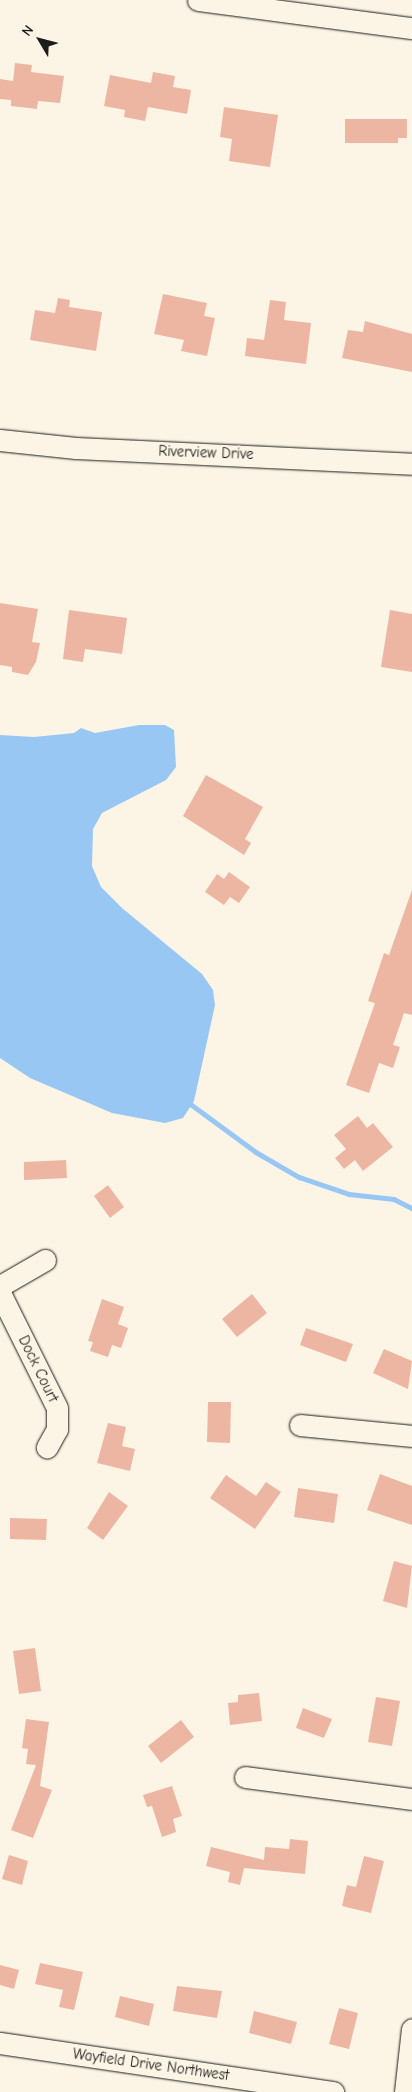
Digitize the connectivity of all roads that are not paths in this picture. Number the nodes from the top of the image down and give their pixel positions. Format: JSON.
{"nodes":[{"id":1,"x":198,"y":0,"type":"edge"},
{"id":2,"x":412,"y":28,"type":"edge"},
{"id":3,"x":0,"y":440,"type":"edge"},
{"id":4,"x":412,"y":464,"type":"edge"},
{"id":5,"x":46,"y":1260,"type":"dead end"},
{"id":6,"x":0,"y":1286,"type":"edge"},
{"id":7,"x":0,"y":1293,"type":"edge"},
{"id":8,"x":300,"y":1425,"type":"dead end"},
{"id":9,"x":412,"y":1436,"type":"edge"},
{"id":10,"x":47,"y":1447,"type":"dead end"},
{"id":11,"x":245,"y":1777,"type":"dead end"},
{"id":12,"x":412,"y":1799,"type":"edge"},
{"id":13,"x":412,"y":2029,"type":"edge"},
{"id":14,"x":0,"y":2043,"type":"edge"},
{"id":15,"x":332,"y":2092,"type":"edge"},
{"id":16,"x":405,"y":2092,"type":"edge"}],
"edges":[{"from":1,"to":2,"type":"street"},
{"from":3,"to":4,"type":"street","name":"Riverview Drive"},
{"from":5,"to":6,"type":"street"},
{"from":7,"to":10,"type":"street","name":"Dock Court"},
{"from":8,"to":9,"type":"street"},
{"from":11,"to":12,"type":"street"},
{"from":13,"to":16,"type":"street"},
{"from":14,"to":15,"type":"street","name":"Wayfield Drive Northwest"}]}
